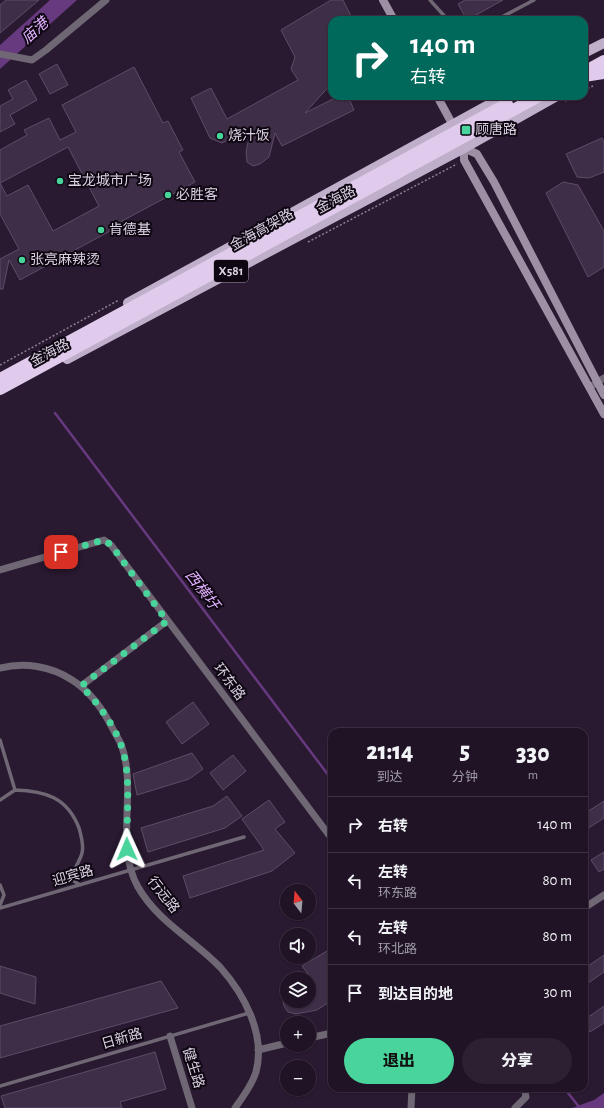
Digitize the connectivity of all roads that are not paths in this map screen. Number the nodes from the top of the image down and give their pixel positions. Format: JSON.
{"nodes":[{"id":1,"x":106,"y":0,"type":"edge"},
{"id":2,"x":383,"y":0,"type":"edge"},
{"id":3,"x":430,"y":0,"type":"edge"},
{"id":4,"x":534,"y":0,"type":"edge"},
{"id":5,"x":392,"y":16,"type":"edge"},
{"id":6,"x":444,"y":16,"type":"edge"},
{"id":7,"x":504,"y":16,"type":"edge"},
{"id":8,"x":604,"y":42,"type":"edge"},
{"id":9,"x":588,"y":51,"type":"edge"},
{"id":10,"x":604,"y":53,"type":"edge"},
{"id":11,"x":0,"y":54,"type":"edge"},
{"id":12,"x":588,"y":61,"type":"edge"},
{"id":13,"x":604,"y":61,"type":"edge"},
{"id":14,"x":588,"y":70,"type":"edge"},
{"id":15,"x":604,"y":71,"type":"edge"},
{"id":16,"x":588,"y":75,"type":"edge"},
{"id":17,"x":588,"y":79,"type":"edge"},
{"id":18,"x":439,"y":100,"type":"edge"},
{"id":19,"x":497,"y":100,"type":"edge"},
{"id":20,"x":514,"y":100,"type":"edge"},
{"id":21,"x":532,"y":100,"type":"edge"},
{"id":22,"x":550,"y":100,"type":"edge"},
{"id":23,"x":453,"y":124,"type":"junction"},
{"id":24,"x":464,"y":148,"type":"junction"},
{"id":25,"x":0,"y":373,"type":"edge"},
{"id":26,"x":0,"y":379,"type":"edge"},
{"id":27,"x":600,"y":380,"type":"edge"},
{"id":28,"x":589,"y":387,"type":"junction"},
{"id":29,"x":0,"y":389,"type":"edge"},
{"id":30,"x":604,"y":395,"type":"edge"},
{"id":31,"x":0,"y":396,"type":"edge"},
{"id":32,"x":604,"y":414,"type":"edge"},
{"id":33,"x":0,"y":570,"type":"edge"},
{"id":34,"x":167,"y":621,"type":"junction"},
{"id":35,"x":0,"y":668,"type":"edge"},
{"id":36,"x":81,"y":686,"type":"junction"},
{"id":37,"x":0,"y":740,"type":"edge"},
{"id":38,"x":15,"y":790,"type":"junction"},
{"id":39,"x":0,"y":800,"type":"edge"},
{"id":40,"x":328,"y":834,"type":"edge"},
{"id":41,"x":244,"y":837,"type":"dead end"},
{"id":42,"x":131,"y":870,"type":"junction"},
{"id":43,"x":0,"y":885,"type":"edge"},
{"id":44,"x":80,"y":885,"type":"junction"},
{"id":45,"x":604,"y":895,"type":"edge"},
{"id":46,"x":0,"y":905,"type":"edge"},
{"id":47,"x":588,"y":905,"type":"edge"},
{"id":48,"x":0,"y":908,"type":"edge"},
{"id":49,"x":249,"y":1013,"type":"junction"},
{"id":50,"x":328,"y":1034,"type":"edge"},
{"id":51,"x":170,"y":1036,"type":"junction"},
{"id":52,"x":316,"y":1036,"type":"edge"},
{"id":53,"x":280,"y":1045,"type":"edge"},
{"id":54,"x":258,"y":1050,"type":"junction"},
{"id":55,"x":0,"y":1086,"type":"edge"},
{"id":56,"x":412,"y":1092,"type":"edge"},
{"id":57,"x":526,"y":1092,"type":"edge"},
{"id":58,"x":192,"y":1108,"type":"edge"},
{"id":59,"x":235,"y":1108,"type":"edge"},
{"id":60,"x":411,"y":1108,"type":"edge"},
{"id":61,"x":515,"y":1108,"type":"edge"}],
"edges":[{"from":1,"to":11,"type":"street"},
{"from":2,"to":5,"type":"main road"},
{"from":3,"to":6,"type":"lane"},
{"from":4,"to":7,"type":"lane"},
{"from":8,"to":9,"type":"main road"},
{"from":10,"to":12,"type":"highway"},
{"from":13,"to":14,"type":"highway"},
{"from":15,"to":16,"type":"highway","bridge":true},
{"from":15,"to":17,"type":"main road"},
{"from":18,"to":23,"type":"main road"},
{"from":19,"to":23,"type":"main road","name":"金海路","number":"X581"},
{"from":20,"to":26,"type":"highway","name":"金海高架路","bridge":true},
{"from":21,"to":29,"type":"highway","name":"金海高架路","bridge":true},
{"from":22,"to":24,"type":"main road","name":"金海路","number":"X581"},
{"from":23,"to":24,"type":"main road"},
{"from":23,"to":25,"type":"main road","name":"金海路","number":"X581"},
{"from":24,"to":27,"type":"main road"},
{"from":24,"to":28,"type":"main road"},
{"from":24,"to":31,"type":"main road","name":"金海路","number":"X581"},
{"from":27,"to":28,"type":"street"},
{"from":27,"to":30,"type":"main road"},
{"from":28,"to":32,"type":"main road"},
{"from":33,"to":34,"type":"street","name":"环东路"},
{"from":34,"to":36,"type":"street"},
{"from":34,"to":40,"type":"street","name":"环东路"},
{"from":35,"to":36,"type":"street","name":"行远路"},
{"from":36,"to":42,"type":"street","name":"行远路"},
{"from":37,"to":38,"type":"lane"},
{"from":38,"to":39,"type":"lane"},
{"from":38,"to":44,"type":"lane"},
{"from":41,"to":42,"type":"lane","name":"迎宾路"},
{"from":42,"to":44,"type":"lane","name":"迎宾路"},
{"from":42,"to":49,"type":"street","name":"行远路"},
{"from":43,"to":46,"type":"lane"},
{"from":44,"to":48,"type":"lane","name":"迎宾路"},
{"from":45,"to":47,"type":"street"},
{"from":49,"to":51,"type":"lane","name":"日新路"},
{"from":49,"to":54,"type":"street","name":"行远路"},
{"from":50,"to":52,"type":"street"},
{"from":51,"to":55,"type":"lane","name":"日新路"},
{"from":51,"to":58,"type":"street","name":"健生路"},
{"from":53,"to":54,"type":"street"},
{"from":54,"to":59,"type":"street","name":"行远路"},
{"from":56,"to":60,"type":"street"},
{"from":57,"to":61,"type":"street"}]}
